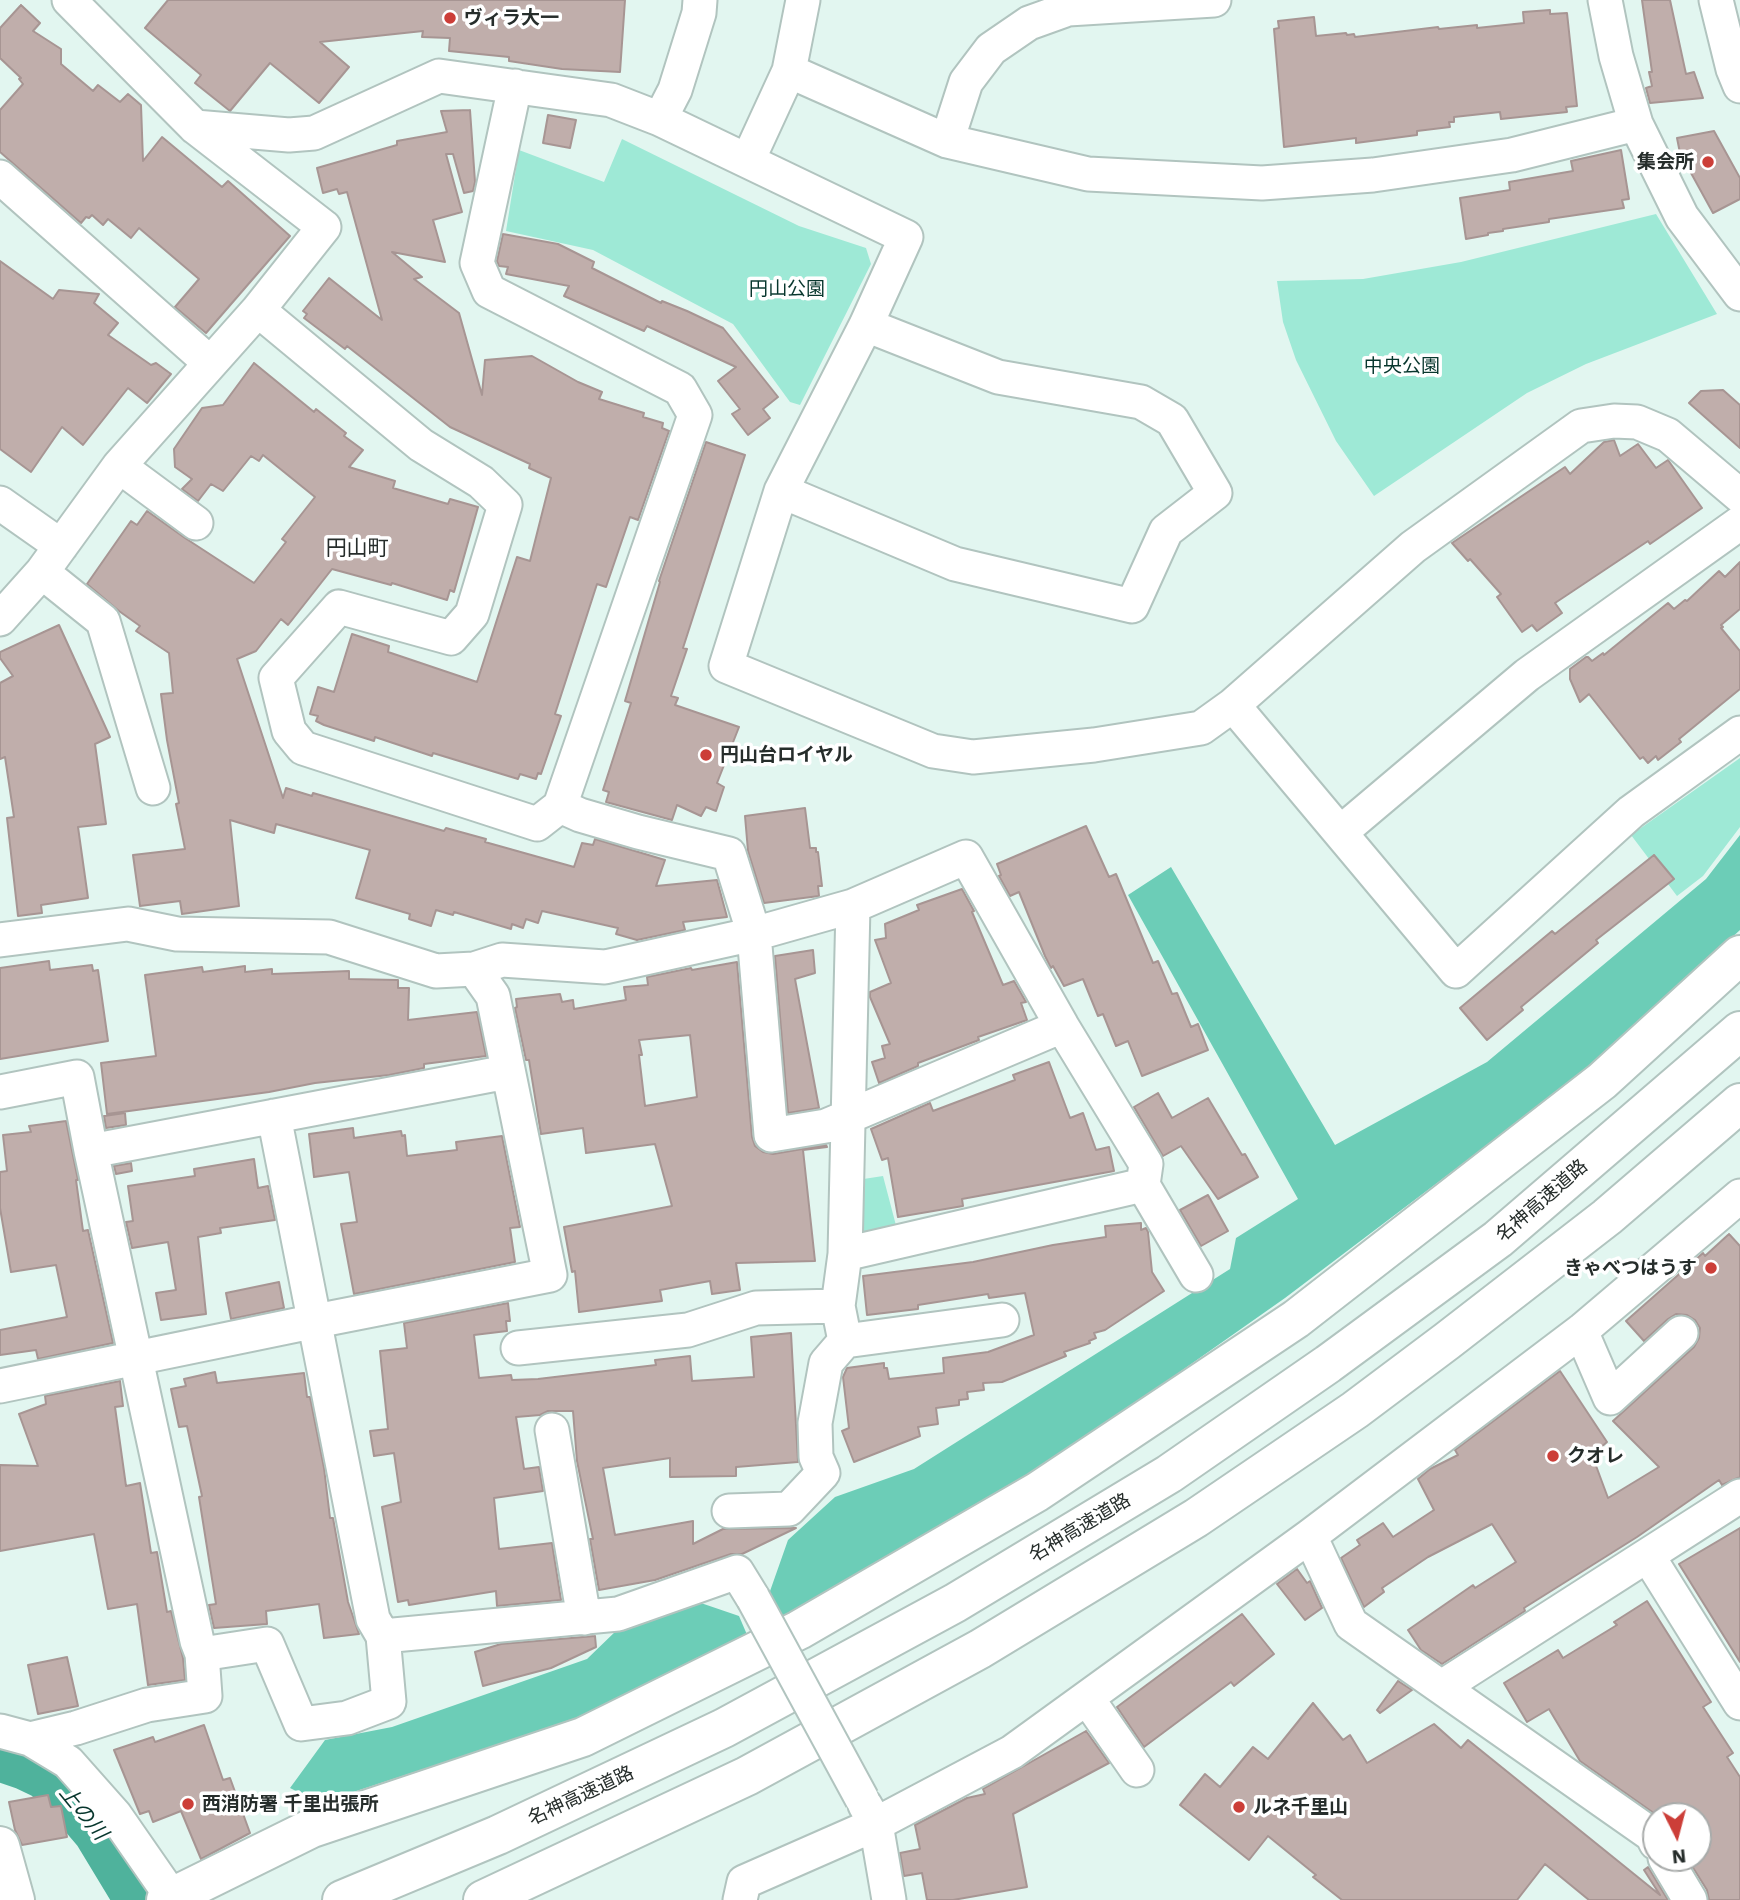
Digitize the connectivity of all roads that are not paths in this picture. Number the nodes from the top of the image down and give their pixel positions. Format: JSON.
{"nodes":[{"id":1,"x":69,"y":0,"type":"edge"},
{"id":2,"x":700,"y":0,"type":"edge"},
{"id":3,"x":803,"y":0,"type":"edge"},
{"id":4,"x":1214,"y":0,"type":"edge"},
{"id":5,"x":1605,"y":0,"type":"edge"},
{"id":6,"x":1716,"y":0,"type":"edge"},
{"id":7,"x":789,"y":71,"type":"junction"},
{"id":8,"x":515,"y":86,"type":"junction"},
{"id":9,"x":1740,"y":86,"type":"edge"},
{"id":10,"x":660,"y":119,"type":"junction"},
{"id":11,"x":1636,"y":124,"type":"junction"},
{"id":12,"x":195,"y":127,"type":"junction"},
{"id":13,"x":947,"y":141,"type":"junction"},
{"id":14,"x":748,"y":160,"type":"junction"},
{"id":15,"x":0,"y":177,"type":"edge"},
{"id":16,"x":1734,"y":273,"type":"edge"},
{"id":17,"x":258,"y":310,"type":"junction"},
{"id":18,"x":866,"y":325,"type":"junction"},
{"id":19,"x":211,"y":363,"type":"junction"},
{"id":20,"x":119,"y":466,"type":"junction"},
{"id":21,"x":781,"y":491,"type":"junction"},
{"id":22,"x":1740,"y":496,"type":"edge"},
{"id":23,"x":0,"y":503,"type":"edge"},
{"id":24,"x":196,"y":523,"type":"dead end"},
{"id":25,"x":1740,"y":523,"type":"edge"},
{"id":26,"x":52,"y":559,"type":"junction"},
{"id":27,"x":0,"y":618,"type":"edge"},
{"id":28,"x":1233,"y":705,"type":"junction"},
{"id":29,"x":1740,"y":733,"type":"edge"},
{"id":30,"x":153,"y":788,"type":"dead end"},
{"id":31,"x":560,"y":806,"type":"junction"},
{"id":32,"x":1341,"y":832,"type":"junction"},
{"id":33,"x":853,"y":906,"type":"junction"},
{"id":34,"x":754,"y":934,"type":"junction"},
{"id":35,"x":0,"y":940,"type":"edge"},
{"id":36,"x":1740,"y":955,"type":"edge"},
{"id":37,"x":474,"y":969,"type":"junction"},
{"id":38,"x":1062,"y":1026,"type":"junction"},
{"id":39,"x":1740,"y":1031,"type":"edge"},
{"id":40,"x":507,"y":1072,"type":"junction"},
{"id":41,"x":0,"y":1092,"type":"edge"},
{"id":42,"x":1740,"y":1104,"type":"edge"},
{"id":43,"x":274,"y":1116,"type":"junction"},
{"id":44,"x":846,"y":1118,"type":"junction"},
{"id":45,"x":91,"y":1151,"type":"junction"},
{"id":46,"x":1143,"y":1185,"type":"junction"},
{"id":47,"x":1740,"y":1196,"type":"edge"},
{"id":48,"x":845,"y":1254,"type":"junction"},
{"id":49,"x":1196,"y":1275,"type":"dead end"},
{"id":50,"x":838,"y":1306,"type":"junction"},
{"id":51,"x":1002,"y":1320,"type":"dead end"},
{"id":52,"x":316,"y":1321,"type":"junction"},
{"id":53,"x":1581,"y":1331,"type":"junction"},
{"id":54,"x":1681,"y":1333,"type":"dead end"},
{"id":55,"x":845,"y":1341,"type":"junction"},
{"id":56,"x":518,"y":1348,"type":"dead end"},
{"id":57,"x":135,"y":1358,"type":"junction"},
{"id":58,"x":0,"y":1386,"type":"edge"},
{"id":59,"x":552,"y":1430,"type":"dead end"},
{"id":60,"x":1740,"y":1496,"type":"edge"},
{"id":61,"x":743,"y":1502,"type":"dead end"},
{"id":62,"x":1310,"y":1536,"type":"junction"},
{"id":63,"x":1647,"y":1556,"type":"junction"},
{"id":64,"x":584,"y":1618,"type":"junction"},
{"id":65,"x":383,"y":1636,"type":"junction"},
{"id":66,"x":202,"y":1654,"type":"junction"},
{"id":67,"x":1442,"y":1687,"type":"junction"},
{"id":68,"x":1738,"y":1696,"type":"edge"},
{"id":69,"x":1087,"y":1698,"type":"junction"},
{"id":70,"x":15,"y":1735,"type":"edge"},
{"id":71,"x":1137,"y":1770,"type":"dead end"},
{"id":72,"x":869,"y":1812,"type":"junction"},
{"id":73,"x":1642,"y":1829,"type":"edge"},
{"id":74,"x":0,"y":1846,"type":"edge"},
{"id":75,"x":1673,"y":1872,"type":"edge"},
{"id":76,"x":171,"y":1899,"type":"edge"},
{"id":77,"x":15,"y":1900,"type":"edge"},
{"id":78,"x":342,"y":1900,"type":"edge"},
{"id":79,"x":483,"y":1900,"type":"edge"},
{"id":80,"x":740,"y":1900,"type":"edge"},
{"id":81,"x":889,"y":1900,"type":"edge"},
{"id":82,"x":1690,"y":1900,"type":"edge"}],
"edges":[{"from":1,"to":12,"type":"street"},
{"from":2,"to":10,"type":"street"},
{"from":3,"to":7,"type":"street"},
{"from":4,"to":13,"type":"street"},
{"from":5,"to":11,"type":"street"},
{"from":6,"to":9,"type":"street"},
{"from":7,"to":13,"type":"street"},
{"from":7,"to":14,"type":"street"},
{"from":8,"to":10,"type":"street"},
{"from":8,"to":12,"type":"street"},
{"from":8,"to":31,"type":"street"},
{"from":10,"to":14,"type":"street"},
{"from":11,"to":13,"type":"street"},
{"from":11,"to":16,"type":"street"},
{"from":12,"to":17,"type":"street"},
{"from":14,"to":18,"type":"street"},
{"from":15,"to":19,"type":"street"},
{"from":17,"to":19,"type":"street"},
{"from":17,"to":31,"type":"street"},
{"from":18,"to":21,"type":"street"},
{"from":18,"to":21,"type":"street"},
{"from":19,"to":20,"type":"street"},
{"from":20,"to":24,"type":"street"},
{"from":20,"to":26,"type":"street"},
{"from":21,"to":28,"type":"street"},
{"from":22,"to":28,"type":"street"},
{"from":23,"to":26,"type":"street"},
{"from":25,"to":32,"type":"street"},
{"from":26,"to":27,"type":"street"},
{"from":26,"to":30,"type":"street"},
{"from":28,"to":32,"type":"street"},
{"from":29,"to":32,"type":"street"},
{"from":31,"to":34,"type":"street"},
{"from":33,"to":34,"type":"street"},
{"from":33,"to":38,"type":"street"},
{"from":33,"to":44,"type":"street"},
{"from":34,"to":37,"type":"street"},
{"from":34,"to":44,"type":"street"},
{"from":35,"to":37,"type":"street"},
{"from":36,"to":76,"type":"main road"},
{"from":37,"to":40,"type":"street"},
{"from":38,"to":44,"type":"street"},
{"from":38,"to":46,"type":"street"},
{"from":39,"to":78,"type":"main road","name":"名神高速道路"},
{"from":40,"to":43,"type":"street"},
{"from":40,"to":52,"type":"street"},
{"from":41,"to":45,"type":"street"},
{"from":42,"to":79,"type":"main road"},
{"from":43,"to":45,"type":"street"},
{"from":43,"to":52,"type":"street"},
{"from":44,"to":48,"type":"street"},
{"from":45,"to":57,"type":"street"},
{"from":46,"to":48,"type":"street"},
{"from":46,"to":49,"type":"street"},
{"from":47,"to":53,"type":"street"},
{"from":48,"to":50,"type":"street"},
{"from":50,"to":55,"type":"street"},
{"from":50,"to":56,"type":"street"},
{"from":51,"to":55,"type":"street"},
{"from":52,"to":57,"type":"street"},
{"from":52,"to":65,"type":"street"},
{"from":53,"to":54,"type":"street"},
{"from":53,"to":62,"type":"street"},
{"from":55,"to":61,"type":"street"},
{"from":57,"to":58,"type":"street"},
{"from":57,"to":66,"type":"street"},
{"from":59,"to":64,"type":"street"},
{"from":60,"to":63,"type":"street"},
{"from":62,"to":67,"type":"street"},
{"from":62,"to":69,"type":"street"},
{"from":63,"to":67,"type":"street"},
{"from":63,"to":68,"type":"street"},
{"from":64,"to":65,"type":"street"},
{"from":64,"to":72,"type":"street","bridge":true},
{"from":65,"to":66,"type":"street"},
{"from":66,"to":70,"type":"street"},
{"from":67,"to":73,"type":"street"},
{"from":69,"to":71,"type":"street"},
{"from":69,"to":72,"type":"street"},
{"from":70,"to":76,"type":"street"},
{"from":72,"to":80,"type":"street"},
{"from":72,"to":81,"type":"street"},
{"from":74,"to":77,"type":"main road"},
{"from":75,"to":82,"type":"street"}]}
